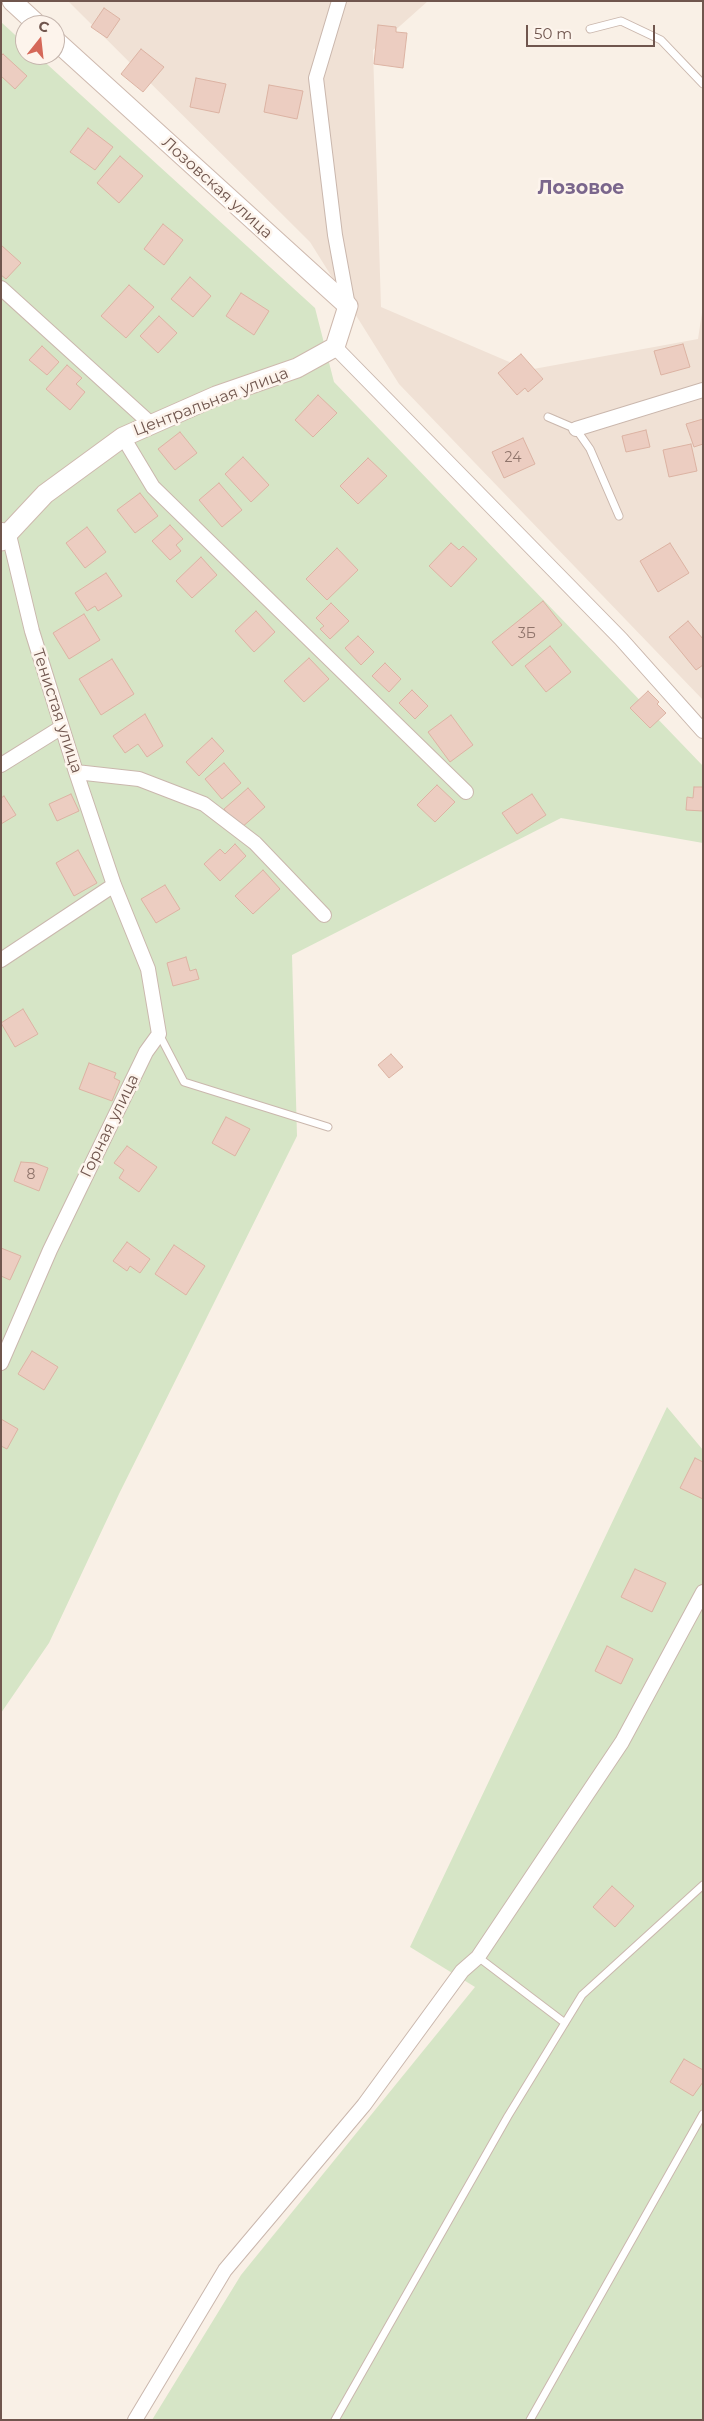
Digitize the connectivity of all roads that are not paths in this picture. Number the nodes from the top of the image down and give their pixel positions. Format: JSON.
{"nodes":[{"id":1,"x":12,"y":1,"type":"edge"},
{"id":2,"x":339,"y":1,"type":"edge"},
{"id":3,"x":27,"y":15,"type":"edge"},
{"id":4,"x":590,"y":29,"type":"dead end"},
{"id":5,"x":65,"y":49,"type":"edge"},
{"id":6,"x":703,"y":84,"type":"edge"},
{"id":7,"x":1,"y":288,"type":"edge"},
{"id":8,"x":348,"y":306,"type":"junction"},
{"id":9,"x":335,"y":347,"type":"junction"},
{"id":10,"x":703,"y":390,"type":"edge"},
{"id":11,"x":548,"y":417,"type":"dead end"},
{"id":12,"x":151,"y":424,"type":"junction"},
{"id":13,"x":576,"y":429,"type":"junction"},
{"id":14,"x":123,"y":436,"type":"junction"},
{"id":15,"x":618,"y":516,"type":"dead end"},
{"id":16,"x":4,"y":535,"type":"edge"},
{"id":17,"x":62,"y":728,"type":"junction"},
{"id":18,"x":703,"y":731,"type":"edge"},
{"id":19,"x":1,"y":765,"type":"edge"},
{"id":20,"x":76,"y":772,"type":"junction"},
{"id":21,"x":466,"y":792,"type":"dead end"},
{"id":22,"x":114,"y":884,"type":"junction"},
{"id":23,"x":324,"y":915,"type":"dead end"},
{"id":24,"x":1,"y":960,"type":"edge"},
{"id":25,"x":159,"y":1034,"type":"junction"},
{"id":26,"x":328,"y":1127,"type":"dead end"},
{"id":27,"x":1,"y":1363,"type":"edge"},
{"id":28,"x":703,"y":1592,"type":"edge"},
{"id":29,"x":703,"y":1885,"type":"edge"},
{"id":30,"x":478,"y":1957,"type":"junction"},
{"id":31,"x":565,"y":2023,"type":"junction"},
{"id":32,"x":703,"y":2114,"type":"edge"},
{"id":33,"x":135,"y":2420,"type":"edge"},
{"id":34,"x":335,"y":2420,"type":"edge"},
{"id":35,"x":530,"y":2420,"type":"edge"}],
"edges":[{"from":1,"to":3,"type":"main road"},
{"from":2,"to":8,"type":"street"},
{"from":4,"to":6,"type":"lane"},
{"from":5,"to":8,"type":"main road","name":"Лозовская улица"},
{"from":7,"to":12,"type":"street"},
{"from":8,"to":9,"type":"main road"},
{"from":9,"to":12,"type":"main road","name":"Центральная улица"},
{"from":9,"to":18,"type":"street"},
{"from":10,"to":13,"type":"street"},
{"from":11,"to":13,"type":"lane"},
{"from":12,"to":14,"type":"main road","name":"Центральная улица"},
{"from":13,"to":15,"type":"lane"},
{"from":14,"to":16,"type":"main road","name":"Центральная улица"},
{"from":14,"to":21,"type":"street"},
{"from":16,"to":17,"type":"street","name":"Тенистая улица"},
{"from":17,"to":19,"type":"street"},
{"from":17,"to":20,"type":"street","name":"Тенистая улица"},
{"from":20,"to":22,"type":"street","name":"Тенистая улица"},
{"from":20,"to":23,"type":"street"},
{"from":22,"to":24,"type":"street"},
{"from":22,"to":25,"type":"street"},
{"from":25,"to":26,"type":"lane"},
{"from":25,"to":27,"type":"street","name":"Горная улица"},
{"from":28,"to":30,"type":"street"},
{"from":29,"to":31,"type":"lane"},
{"from":30,"to":31,"type":"lane"},
{"from":30,"to":33,"type":"street"},
{"from":31,"to":34,"type":"lane"},
{"from":32,"to":35,"type":"lane"}]}
